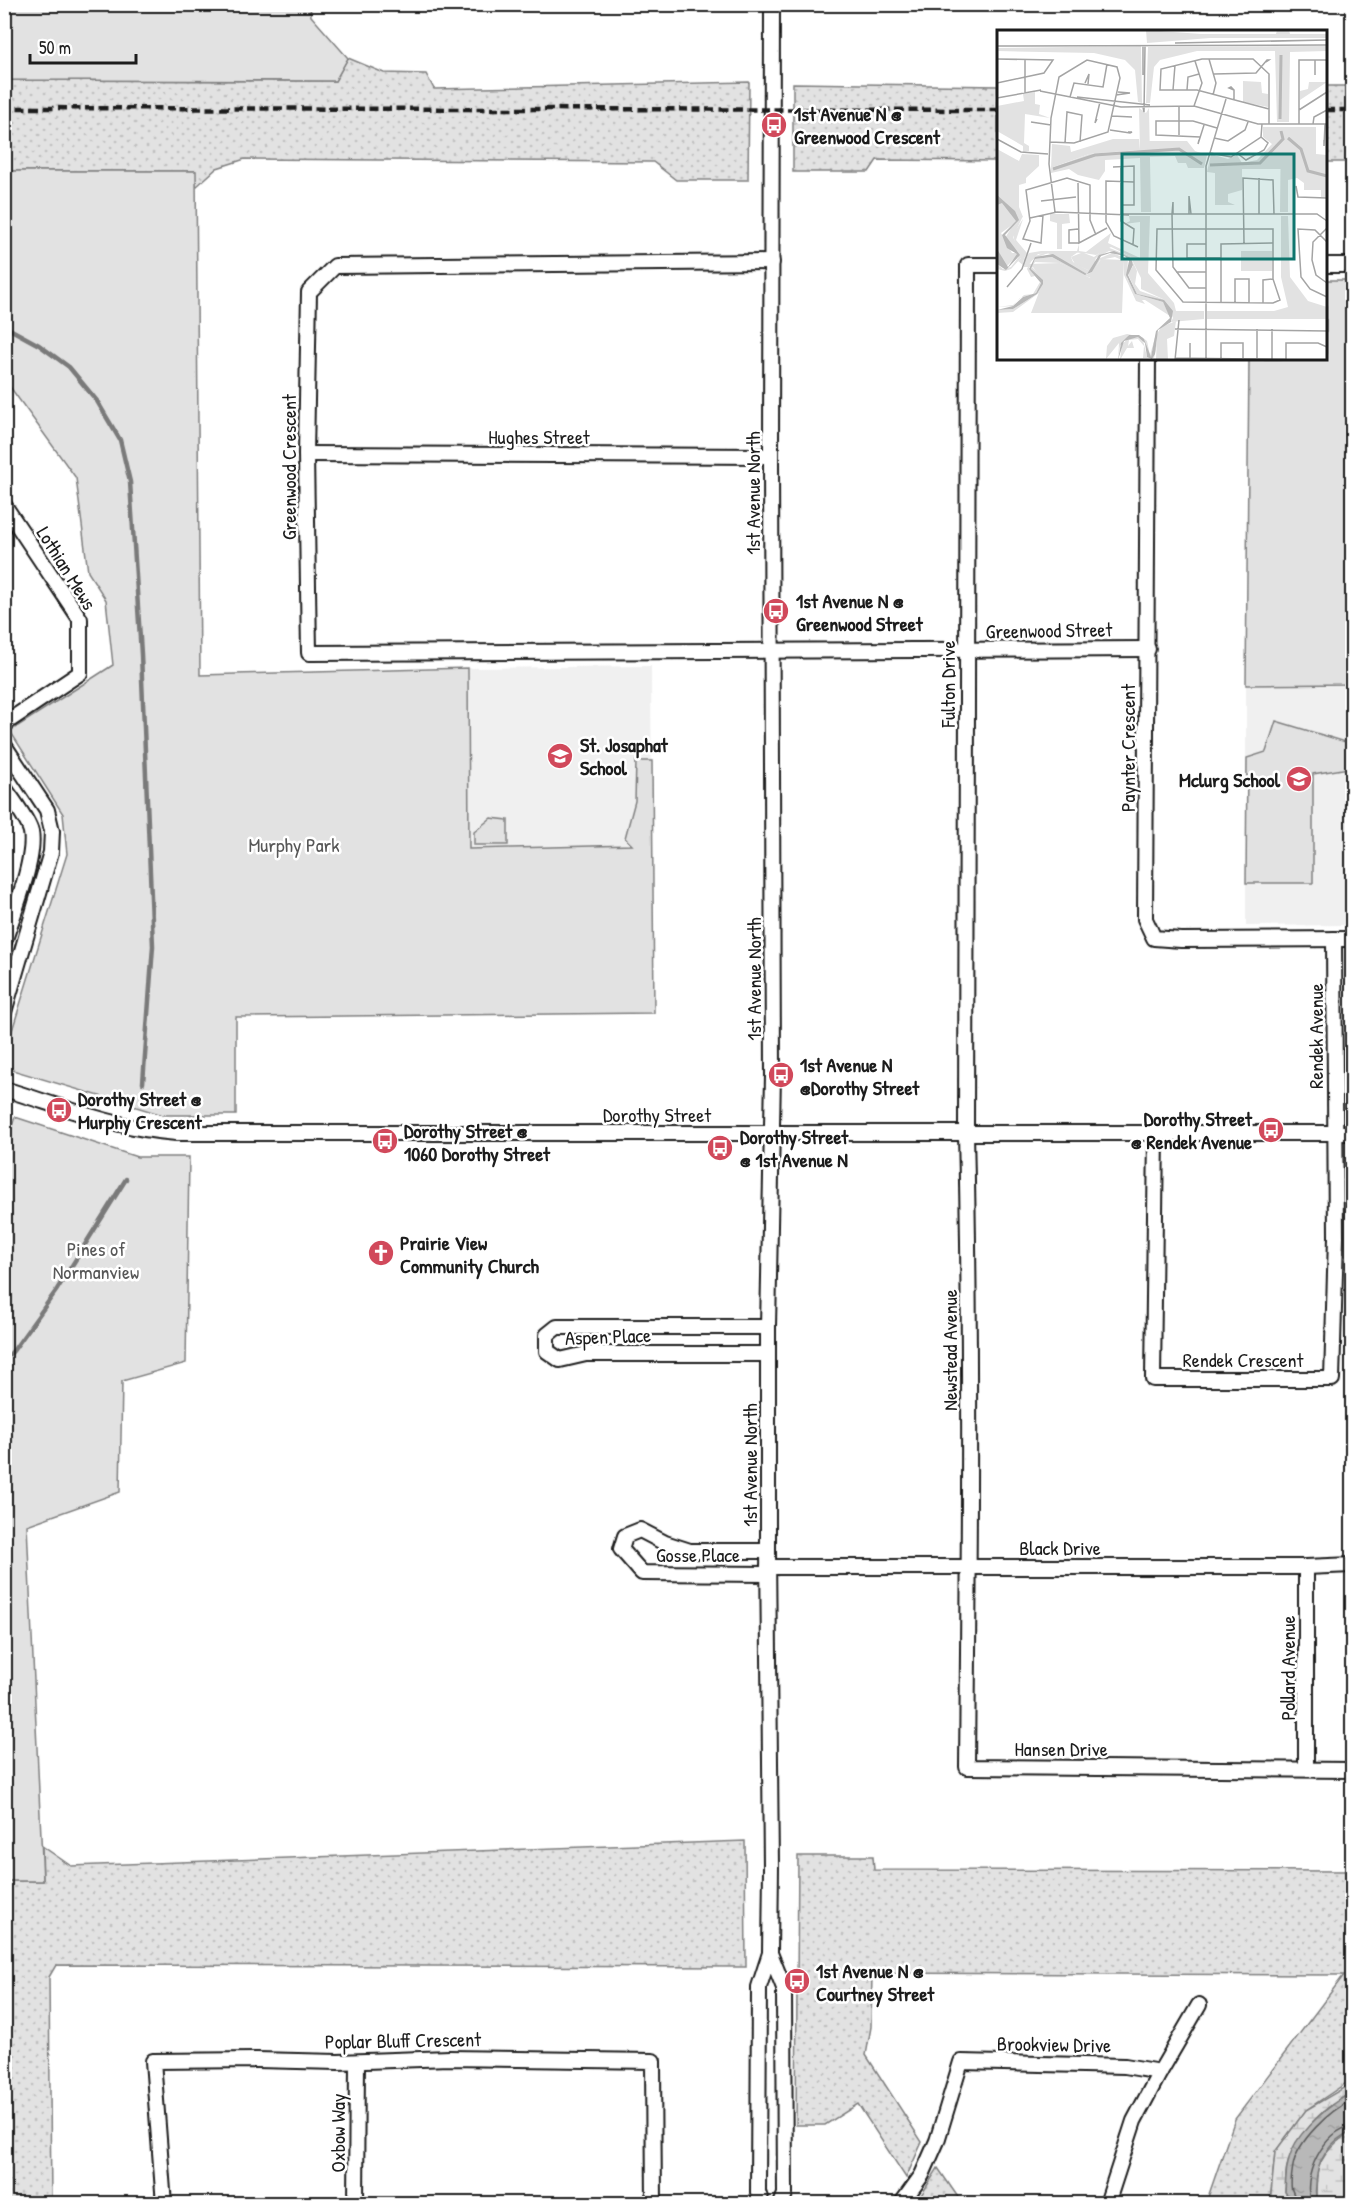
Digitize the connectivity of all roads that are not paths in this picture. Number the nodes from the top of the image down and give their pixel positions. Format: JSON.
{"nodes":[{"id":1,"x":772,"y":4,"type":"edge"},
{"id":2,"x":772,"y":262,"type":"junction"},
{"id":3,"x":997,"y":265,"type":"edge"},
{"id":4,"x":1327,"y":265,"type":"edge"},
{"id":5,"x":1353,"y":265,"type":"edge"},
{"id":6,"x":1148,"y":360,"type":"edge"},
{"id":7,"x":306,"y":454,"type":"junction"},
{"id":8,"x":771,"y":456,"type":"junction"},
{"id":9,"x":4,"y":505,"type":"edge"},
{"id":10,"x":1148,"y":649,"type":"junction"},
{"id":11,"x":772,"y":650,"type":"junction"},
{"id":12,"x":967,"y":650,"type":"junction"},
{"id":13,"x":4,"y":724,"type":"edge"},
{"id":14,"x":4,"y":746,"type":"edge"},
{"id":15,"x":4,"y":787,"type":"edge"},
{"id":16,"x":1334,"y":939,"type":"junction"},
{"id":17,"x":1353,"y":939,"type":"edge"},
{"id":18,"x":4,"y":942,"type":"edge"},
{"id":19,"x":4,"y":1012,"type":"edge"},
{"id":20,"x":4,"y":1089,"type":"edge"},
{"id":21,"x":772,"y":1133,"type":"junction"},
{"id":22,"x":966,"y":1133,"type":"junction"},
{"id":23,"x":1156,"y":1133,"type":"junction"},
{"id":24,"x":1335,"y":1133,"type":"junction"},
{"id":25,"x":1353,"y":1133,"type":"edge"},
{"id":26,"x":768,"y":1327,"type":"junction"},
{"id":27,"x":768,"y":1354,"type":"junction"},
{"id":28,"x":768,"y":1551,"type":"junction"},
{"id":29,"x":1353,"y":1565,"type":"edge"},
{"id":30,"x":1306,"y":1567,"type":"junction"},
{"id":31,"x":969,"y":1568,"type":"junction"},
{"id":32,"x":768,"y":1570,"type":"junction"},
{"id":33,"x":1306,"y":1769,"type":"junction"},
{"id":34,"x":1353,"y":1770,"type":"edge"},
{"id":35,"x":770,"y":1953,"type":"junction"},
{"id":36,"x":1199,"y":2005,"type":"dead end"},
{"id":37,"x":357,"y":2062,"type":"junction"},
{"id":38,"x":1160,"y":2072,"type":"junction"},
{"id":39,"x":164,"y":2204,"type":"edge"},
{"id":40,"x":356,"y":2204,"type":"edge"},
{"id":41,"x":654,"y":2204,"type":"edge"},
{"id":42,"x":762,"y":2204,"type":"edge"},
{"id":43,"x":781,"y":2204,"type":"edge"},
{"id":44,"x":901,"y":2204,"type":"edge"},
{"id":45,"x":1107,"y":2204,"type":"edge"}],
"edges":[{"from":1,"to":2,"type":"street","name":"1st Avenue North"},
{"from":2,"to":7,"type":"street","name":"Greenwood Crescent"},
{"from":2,"to":8,"type":"street","name":"1st Avenue North"},
{"from":3,"to":12,"type":"street","name":"Fulton Drive"},
{"from":4,"to":5,"type":"street"},
{"from":6,"to":10,"type":"street","name":"Paynter Crescent"},
{"from":7,"to":8,"type":"street","name":"Hughes Street"},
{"from":7,"to":11,"type":"street","name":"Greenwood Crescent"},
{"from":8,"to":11,"type":"street","name":"1st Avenue North"},
{"from":9,"to":13,"type":"street","name":"Lothian Mews"},
{"from":10,"to":12,"type":"street","name":"Greenwood Street"},
{"from":10,"to":16,"type":"street","name":"Paynter Crescent"},
{"from":11,"to":12,"type":"street","name":"Greenwood Street"},
{"from":11,"to":21,"type":"street","name":"1st Avenue North"},
{"from":12,"to":22,"type":"street","name":"Fulton Drive"},
{"from":14,"to":19,"type":"street"},
{"from":15,"to":18,"type":"street"},
{"from":16,"to":17,"type":"street","name":"Paynter Crescent"},
{"from":16,"to":24,"type":"street","name":"Rendek Avenue"},
{"from":20,"to":21,"type":"street","name":"Dorothy Street"},
{"from":21,"to":22,"type":"street","name":"Dorothy Street"},
{"from":21,"to":26,"type":"street","name":"1st Avenue North"},
{"from":22,"to":23,"type":"street","name":"Dorothy Street"},
{"from":22,"to":31,"type":"street","name":"Newstead Avenue"},
{"from":23,"to":24,"type":"street","name":"Dorothy Street"},
{"from":23,"to":24,"type":"street","name":"Rendek Crescent"},
{"from":24,"to":25,"type":"street","name":"Dorothy Street"},
{"from":26,"to":27,"type":"street","name":"1st Avenue North"},
{"from":26,"to":27,"type":"street","name":"Aspen Place"},
{"from":27,"to":28,"type":"street","name":"1st Avenue North"},
{"from":28,"to":32,"type":"street","name":"1st Avenue North"},
{"from":28,"to":32,"type":"street","name":"Gosse Place"},
{"from":29,"to":30,"type":"street","name":"Black Drive"},
{"from":30,"to":31,"type":"street","name":"Black Drive"},
{"from":30,"to":33,"type":"street","name":"Pollard Avenue"},
{"from":31,"to":32,"type":"street","name":"Black Drive"},
{"from":31,"to":33,"type":"street","name":"Hansen Drive"},
{"from":32,"to":35,"type":"street","name":"1st Avenue North"},
{"from":33,"to":34,"type":"street","name":"Hansen Drive"},
{"from":35,"to":42,"type":"street"},
{"from":35,"to":43,"type":"street"},
{"from":36,"to":38,"type":"street"},
{"from":37,"to":39,"type":"street","name":"Poplar Bluff Crescent"},
{"from":37,"to":40,"type":"street","name":"Oxbow Way"},
{"from":37,"to":41,"type":"street","name":"Poplar Bluff Crescent"},
{"from":38,"to":44,"type":"street","name":"Brookview Drive"},
{"from":38,"to":45,"type":"street"}]}
